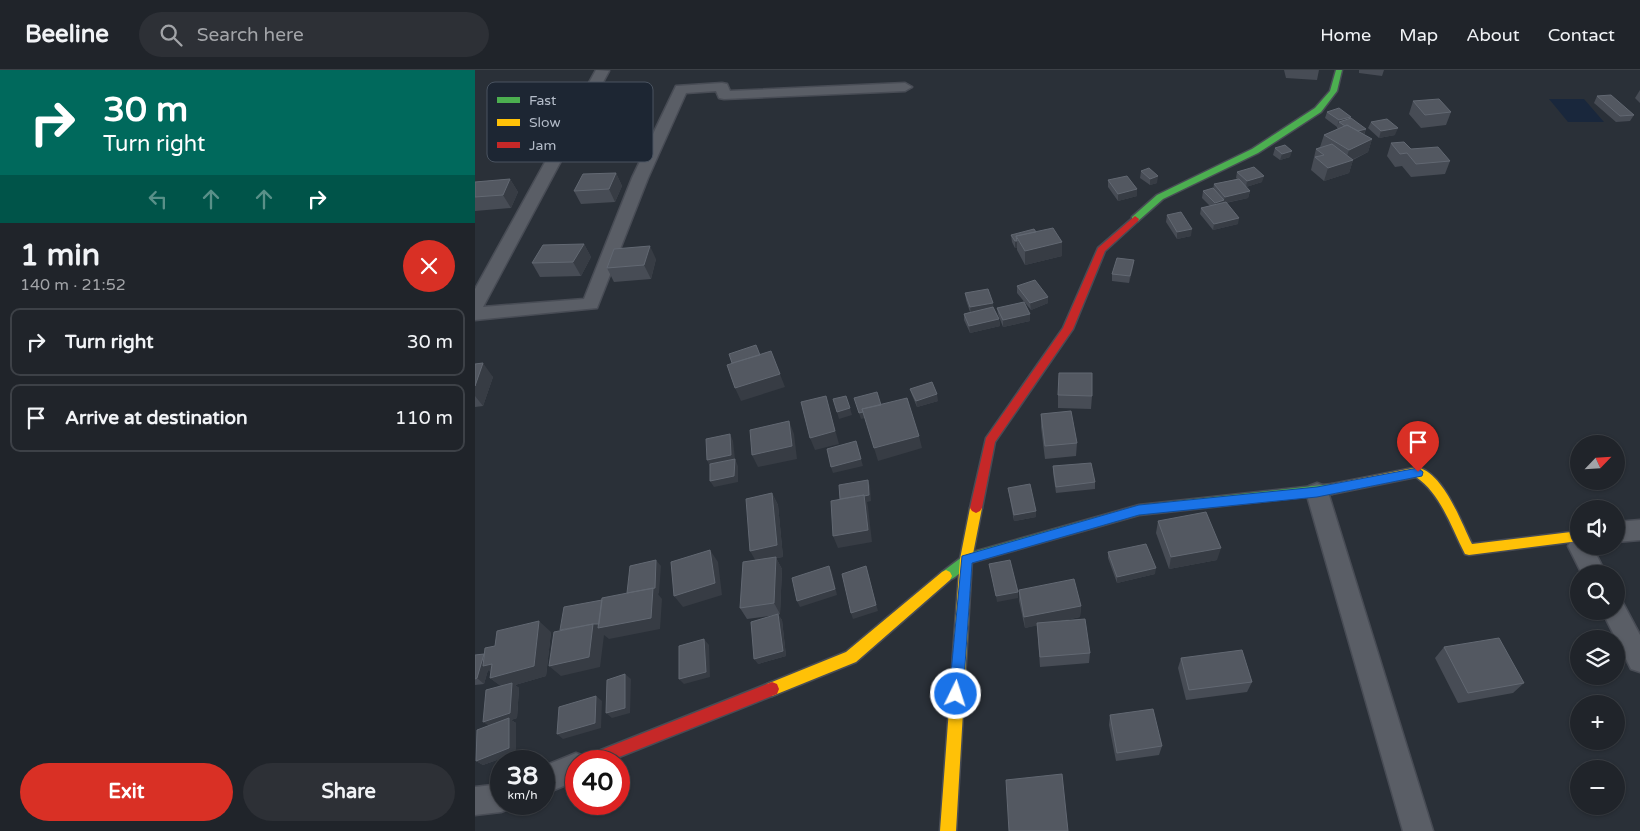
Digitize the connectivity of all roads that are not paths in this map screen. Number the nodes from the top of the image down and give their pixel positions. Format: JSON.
{"nodes":[{"id":1,"x":1339,"y":70,"type":"edge"},
{"id":2,"x":602,"y":71,"type":"dead end"},
{"id":3,"x":596,"y":82,"type":"edge"},
{"id":4,"x":905,"y":87,"type":"dead end"},
{"id":5,"x":653,"y":148,"type":"edge"},
{"id":6,"x":553,"y":162,"type":"edge"},
{"id":7,"x":647,"y":162,"type":"edge"},
{"id":8,"x":475,"y":306,"type":"edge"},
{"id":9,"x":475,"y":314,"type":"edge"},
{"id":10,"x":1317,"y":492,"type":"junction"},
{"id":11,"x":1640,"y":530,"type":"edge"},
{"id":12,"x":1625,"y":531,"type":"edge"},
{"id":13,"x":1570,"y":542,"type":"edge"},
{"id":14,"x":966,"y":559,"type":"junction"},
{"id":15,"x":1619,"y":620,"type":"edge"},
{"id":16,"x":1640,"y":660,"type":"edge"},
{"id":17,"x":618,"y":750,"type":"edge"},
{"id":18,"x":490,"y":800,"type":"edge"},
{"id":19,"x":475,"y":802,"type":"edge"},
{"id":20,"x":948,"y":831,"type":"edge"},
{"id":21,"x":1418,"y":831,"type":"edge"}],
"edges":[{"from":1,"to":14,"type":"street"},
{"from":2,"to":3,"type":"street"},
{"from":4,"to":5,"type":"street"},
{"from":6,"to":8,"type":"street"},
{"from":7,"to":9,"type":"street"},
{"from":10,"to":13,"type":"street"},
{"from":10,"to":14,"type":"street"},
{"from":10,"to":21,"type":"street"},
{"from":11,"to":12,"type":"street"},
{"from":14,"to":17,"type":"street"},
{"from":14,"to":20,"type":"street"},
{"from":15,"to":16,"type":"street"},
{"from":18,"to":19,"type":"street"}]}
